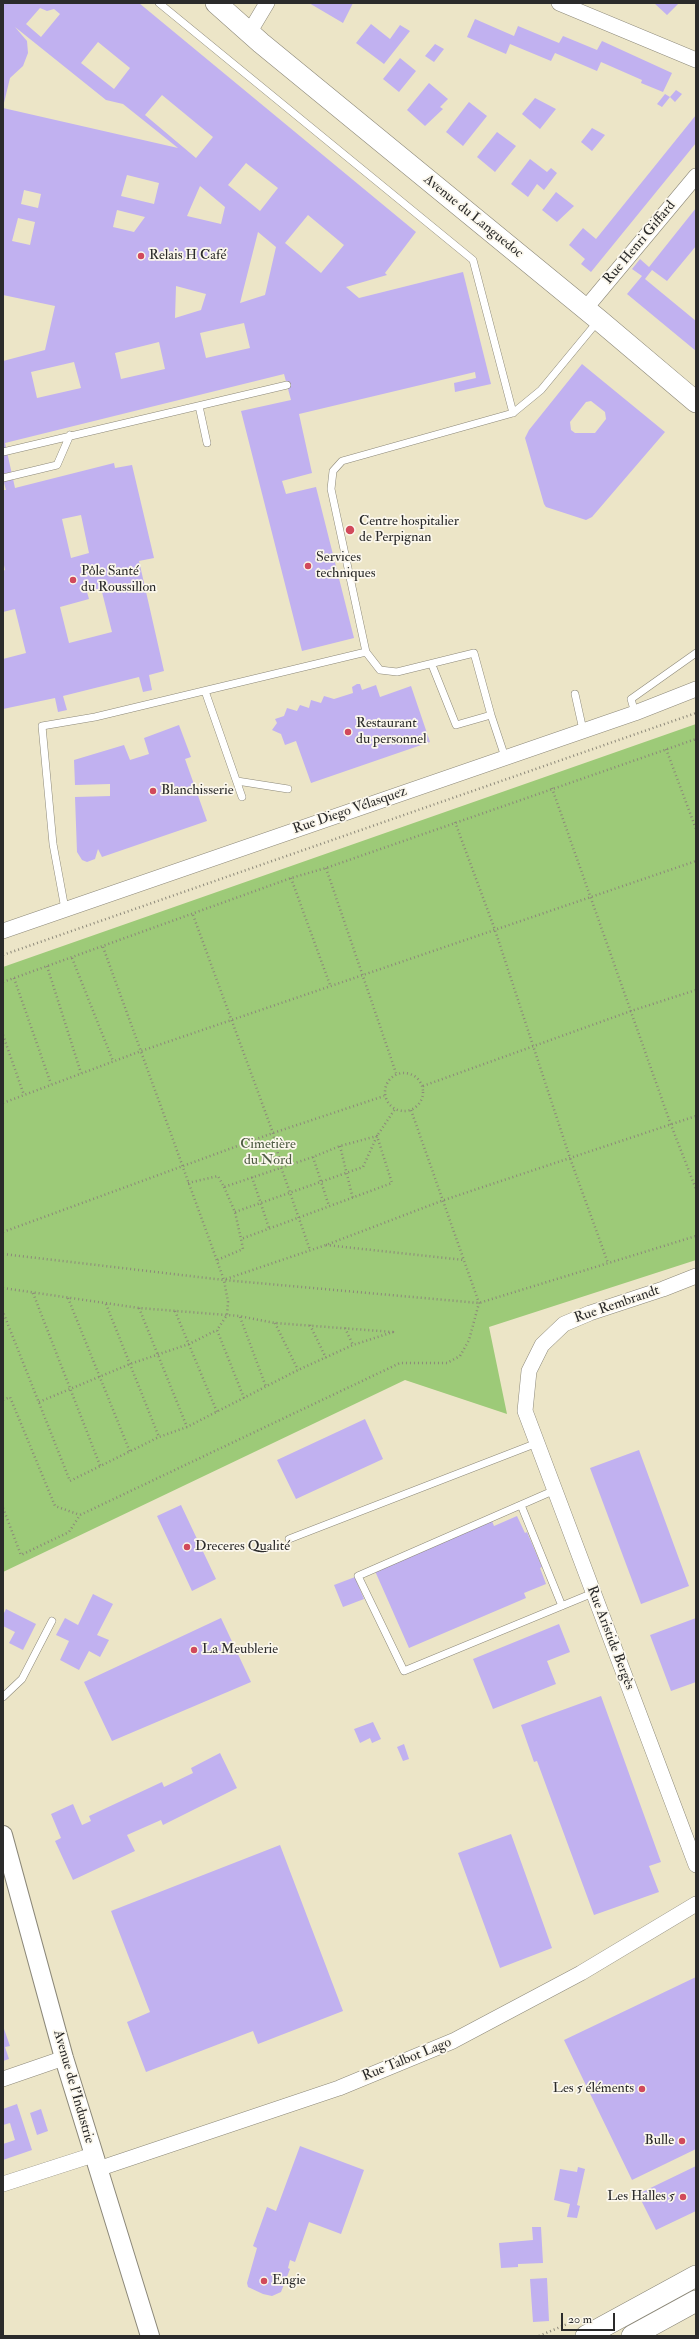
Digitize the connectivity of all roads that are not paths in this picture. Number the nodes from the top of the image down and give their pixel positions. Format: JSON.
{"nodes":[{"id":1,"x":159,"y":3,"type":"edge"},
{"id":2,"x":210,"y":3,"type":"edge"},
{"id":3,"x":216,"y":3,"type":"edge"},
{"id":4,"x":267,"y":3,"type":"edge"},
{"id":5,"x":559,"y":3,"type":"edge"},
{"id":6,"x":249,"y":33,"type":"junction"},
{"id":7,"x":696,"y":60,"type":"edge"},
{"id":8,"x":696,"y":176,"type":"edge"},
{"id":9,"x":592,"y":314,"type":"junction"},
{"id":10,"x":287,"y":385,"type":"dead end"},
{"id":11,"x":696,"y":402,"type":"edge"},
{"id":12,"x":198,"y":406,"type":"junction"},
{"id":13,"x":514,"y":413,"type":"junction"},
{"id":14,"x":70,"y":434,"type":"junction"},
{"id":15,"x":207,"y":443,"type":"dead end"},
{"id":16,"x":3,"y":452,"type":"edge"},
{"id":17,"x":3,"y":478,"type":"edge"},
{"id":18,"x":366,"y":652,"type":"junction"},
{"id":19,"x":696,"y":653,"type":"edge"},
{"id":20,"x":432,"y":664,"type":"junction"},
{"id":21,"x":696,"y":689,"type":"edge"},
{"id":22,"x":205,"y":691,"type":"junction"},
{"id":23,"x":575,"y":694,"type":"dead end"},
{"id":24,"x":635,"y":713,"type":"junction"},
{"id":25,"x":491,"y":715,"type":"junction"},
{"id":26,"x":583,"y":730,"type":"junction"},
{"id":27,"x":505,"y":757,"type":"junction"},
{"id":28,"x":237,"y":781,"type":"junction"},
{"id":29,"x":288,"y":789,"type":"dead end"},
{"id":30,"x":242,"y":797,"type":"dead end"},
{"id":31,"x":65,"y":909,"type":"junction"},
{"id":32,"x":3,"y":931,"type":"edge"},
{"id":33,"x":696,"y":1276,"type":"edge"},
{"id":34,"x":525,"y":1411,"type":"joint"},
{"id":35,"x":537,"y":1443,"type":"junction"},
{"id":36,"x":555,"y":1490,"type":"junction"},
{"id":37,"x":521,"y":1505,"type":"junction"},
{"id":38,"x":289,"y":1539,"type":"dead end"},
{"id":39,"x":593,"y":1593,"type":"junction"},
{"id":40,"x":562,"y":1606,"type":"junction"},
{"id":41,"x":52,"y":1621,"type":"dead end"},
{"id":42,"x":3,"y":1697,"type":"edge"},
{"id":43,"x":3,"y":1835,"type":"edge"},
{"id":44,"x":696,"y":1865,"type":"edge"},
{"id":45,"x":696,"y":1904,"type":"edge"},
{"id":46,"x":64,"y":2058,"type":"junction"},
{"id":47,"x":3,"y":2079,"type":"edge"},
{"id":48,"x":95,"y":2162,"type":"junction"},
{"id":49,"x":3,"y":2184,"type":"edge"},
{"id":50,"x":696,"y":2276,"type":"edge"},
{"id":51,"x":696,"y":2301,"type":"edge"},
{"id":52,"x":150,"y":2336,"type":"edge"},
{"id":53,"x":586,"y":2336,"type":"edge"},
{"id":54,"x":632,"y":2336,"type":"edge"}],
"edges":[{"from":1,"to":13,"type":"lane"},
{"from":2,"to":6,"type":"main road","name":"Avenue du Languedoc"},
{"from":3,"to":6,"type":"main road","name":"Avenue du Languedoc"},
{"from":4,"to":6,"type":"street"},
{"from":5,"to":7,"type":"street"},
{"from":6,"to":9,"type":"main road","name":"Avenue du Languedoc"},
{"from":8,"to":9,"type":"street","name":"Rue Henri Giffard"},
{"from":9,"to":11,"type":"main road","name":"Avenue du Languedoc"},
{"from":9,"to":13,"type":"lane"},
{"from":10,"to":12,"type":"lane"},
{"from":12,"to":14,"type":"lane"},
{"from":12,"to":15,"type":"lane"},
{"from":13,"to":18,"type":"lane"},
{"from":14,"to":16,"type":"lane"},
{"from":14,"to":17,"type":"lane"},
{"from":18,"to":20,"type":"lane"},
{"from":18,"to":22,"type":"lane"},
{"from":19,"to":24,"type":"lane"},
{"from":20,"to":25,"type":"lane"},
{"from":20,"to":25,"type":"lane"},
{"from":21,"to":24,"type":"street","name":"Rue Diego Vélasquez"},
{"from":22,"to":28,"type":"lane"},
{"from":22,"to":31,"type":"lane"},
{"from":23,"to":26,"type":"lane"},
{"from":24,"to":26,"type":"street","name":"Rue Diego Vélasquez"},
{"from":25,"to":27,"type":"lane"},
{"from":26,"to":27,"type":"street","name":"Rue Diego Vélasquez"},
{"from":27,"to":31,"type":"street","name":"Rue Diego Vélasquez"},
{"from":28,"to":29,"type":"lane"},
{"from":28,"to":30,"type":"lane"},
{"from":31,"to":32,"type":"street","name":"Rue Diego Vélasquez"},
{"from":33,"to":34,"type":"street","name":"Rue Rembrandt"},
{"from":34,"to":35,"type":"street","name":"Rue Aristide Bergès"},
{"from":35,"to":36,"type":"street","name":"Rue Aristide Bergès"},
{"from":35,"to":38,"type":"lane"},
{"from":36,"to":37,"type":"lane"},
{"from":36,"to":39,"type":"street","name":"Rue Aristide Bergès"},
{"from":37,"to":40,"type":"lane"},
{"from":37,"to":40,"type":"lane"},
{"from":39,"to":40,"type":"lane"},
{"from":39,"to":44,"type":"street","name":"Rue Aristide Bergès"},
{"from":41,"to":42,"type":"lane"},
{"from":43,"to":46,"type":"street","name":"Avenue de l'Industrie"},
{"from":45,"to":48,"type":"street","name":"Rue Talbot Lago"},
{"from":46,"to":47,"type":"street"},
{"from":46,"to":48,"type":"street","name":"Avenue de l'Industrie"},
{"from":48,"to":49,"type":"street","name":"Rue Talbot Lago"},
{"from":48,"to":52,"type":"street","name":"Avenue de l'Industrie"},
{"from":50,"to":53,"type":"main road"},
{"from":51,"to":54,"type":"main road"}]}
